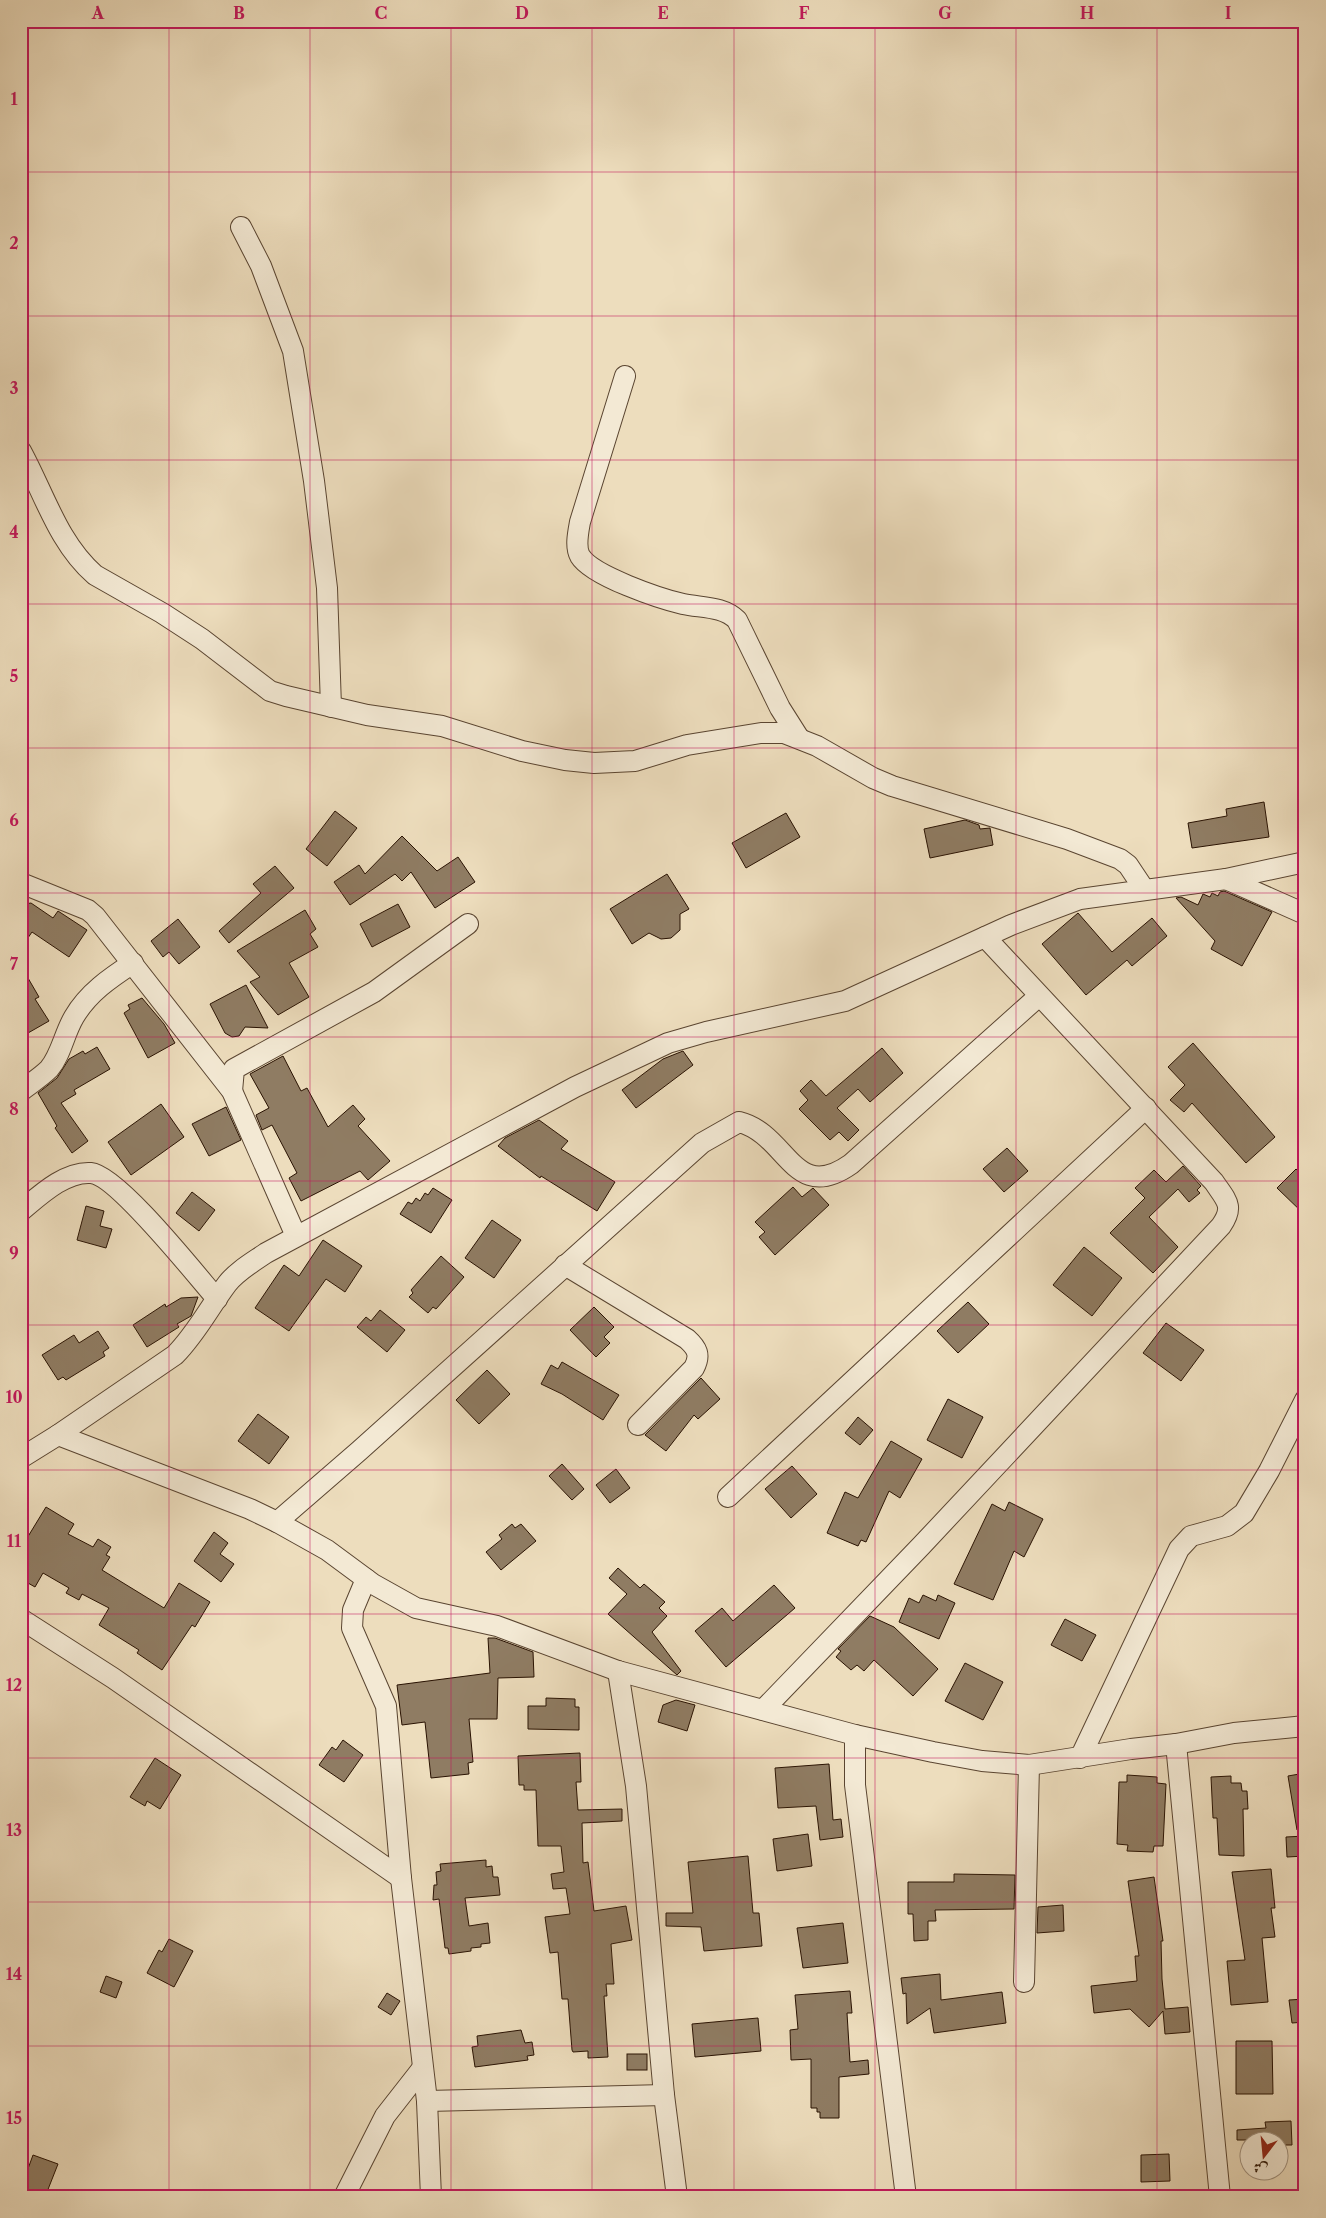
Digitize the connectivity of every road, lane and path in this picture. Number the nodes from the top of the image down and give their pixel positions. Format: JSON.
{"nodes":[{"id":1,"x":241,"y":227,"type":"dead end"},
{"id":2,"x":625,"y":376,"type":"dead end"},
{"id":3,"x":21,"y":451,"type":"edge"},
{"id":4,"x":331,"y":707,"type":"junction"},
{"id":5,"x":799,"y":738,"type":"junction"},
{"id":6,"x":1305,"y":862,"type":"edge"},
{"id":7,"x":1226,"y":879,"type":"junction"},
{"id":8,"x":21,"y":883,"type":"edge"},
{"id":9,"x":1144,"y":889,"type":"junction"},
{"id":10,"x":1305,"y":914,"type":"edge"},
{"id":11,"x":468,"y":924,"type":"dead end"},
{"id":12,"x":985,"y":937,"type":"junction"},
{"id":13,"x":133,"y":963,"type":"junction"},
{"id":14,"x":1038,"y":996,"type":"junction"},
{"id":15,"x":21,"y":1090,"type":"edge"},
{"id":16,"x":232,"y":1091,"type":"junction"},
{"id":17,"x":1146,"y":1108,"type":"junction"},
{"id":18,"x":21,"y":1211,"type":"edge"},
{"id":19,"x":296,"y":1236,"type":"junction"},
{"id":20,"x":565,"y":1265,"type":"junction"},
{"id":21,"x":217,"y":1299,"type":"junction"},
{"id":22,"x":1305,"y":1400,"type":"edge"},
{"id":23,"x":638,"y":1425,"type":"dead end"},
{"id":24,"x":58,"y":1435,"type":"junction"},
{"id":25,"x":23,"y":1454,"type":"edge"},
{"id":26,"x":728,"y":1497,"type":"dead end"},
{"id":27,"x":277,"y":1522,"type":"junction"},
{"id":28,"x":366,"y":1580,"type":"junction"},
{"id":29,"x":21,"y":1619,"type":"edge"},
{"id":30,"x":618,"y":1671,"type":"junction"},
{"id":31,"x":763,"y":1710,"type":"junction"},
{"id":32,"x":1305,"y":1726,"type":"edge"},
{"id":33,"x":854,"y":1735,"type":"junction"},
{"id":34,"x":1176,"y":1744,"type":"junction"},
{"id":35,"x":1080,"y":1758,"type":"junction"},
{"id":36,"x":1029,"y":1765,"type":"junction"},
{"id":37,"x":401,"y":1878,"type":"junction"},
{"id":38,"x":1024,"y":1982,"type":"dead end"},
{"id":39,"x":421,"y":2070,"type":"junction"},
{"id":40,"x":664,"y":2095,"type":"junction"},
{"id":41,"x":427,"y":2101,"type":"junction"},
{"id":42,"x":344,"y":2197,"type":"edge"},
{"id":43,"x":431,"y":2197,"type":"edge"},
{"id":44,"x":677,"y":2197,"type":"edge"},
{"id":45,"x":906,"y":2197,"type":"edge"},
{"id":46,"x":1220,"y":2197,"type":"edge"}],
"edges":[{"from":1,"to":4,"type":"street"},
{"from":2,"to":5,"type":"street"},
{"from":3,"to":4,"type":"street"},
{"from":4,"to":5,"type":"street"},
{"from":5,"to":9,"type":"street"},
{"from":6,"to":7,"type":"street"},
{"from":7,"to":9,"type":"street"},
{"from":7,"to":10,"type":"street"},
{"from":8,"to":13,"type":"street"},
{"from":9,"to":12,"type":"street"},
{"from":11,"to":16,"type":"street"},
{"from":12,"to":14,"type":"street"},
{"from":12,"to":19,"type":"street"},
{"from":13,"to":15,"type":"street"},
{"from":13,"to":16,"type":"street"},
{"from":14,"to":17,"type":"street"},
{"from":14,"to":20,"type":"street"},
{"from":16,"to":19,"type":"street"},
{"from":17,"to":26,"type":"street"},
{"from":17,"to":31,"type":"street"},
{"from":18,"to":21,"type":"street"},
{"from":19,"to":21,"type":"street"},
{"from":20,"to":23,"type":"street"},
{"from":20,"to":27,"type":"street"},
{"from":21,"to":24,"type":"street"},
{"from":22,"to":35,"type":"street"},
{"from":24,"to":25,"type":"street"},
{"from":24,"to":27,"type":"street"},
{"from":27,"to":28,"type":"street"},
{"from":28,"to":30,"type":"street"},
{"from":28,"to":37,"type":"street"},
{"from":29,"to":37,"type":"street"},
{"from":30,"to":31,"type":"street"},
{"from":30,"to":40,"type":"street"},
{"from":31,"to":33,"type":"street"},
{"from":32,"to":34,"type":"street"},
{"from":33,"to":36,"type":"street"},
{"from":33,"to":45,"type":"street"},
{"from":34,"to":35,"type":"street"},
{"from":34,"to":46,"type":"street"},
{"from":35,"to":36,"type":"street"},
{"from":36,"to":38,"type":"street"},
{"from":37,"to":39,"type":"street"},
{"from":39,"to":41,"type":"street"},
{"from":39,"to":42,"type":"street"},
{"from":40,"to":41,"type":"street"},
{"from":40,"to":44,"type":"street"},
{"from":41,"to":43,"type":"street"}]}
